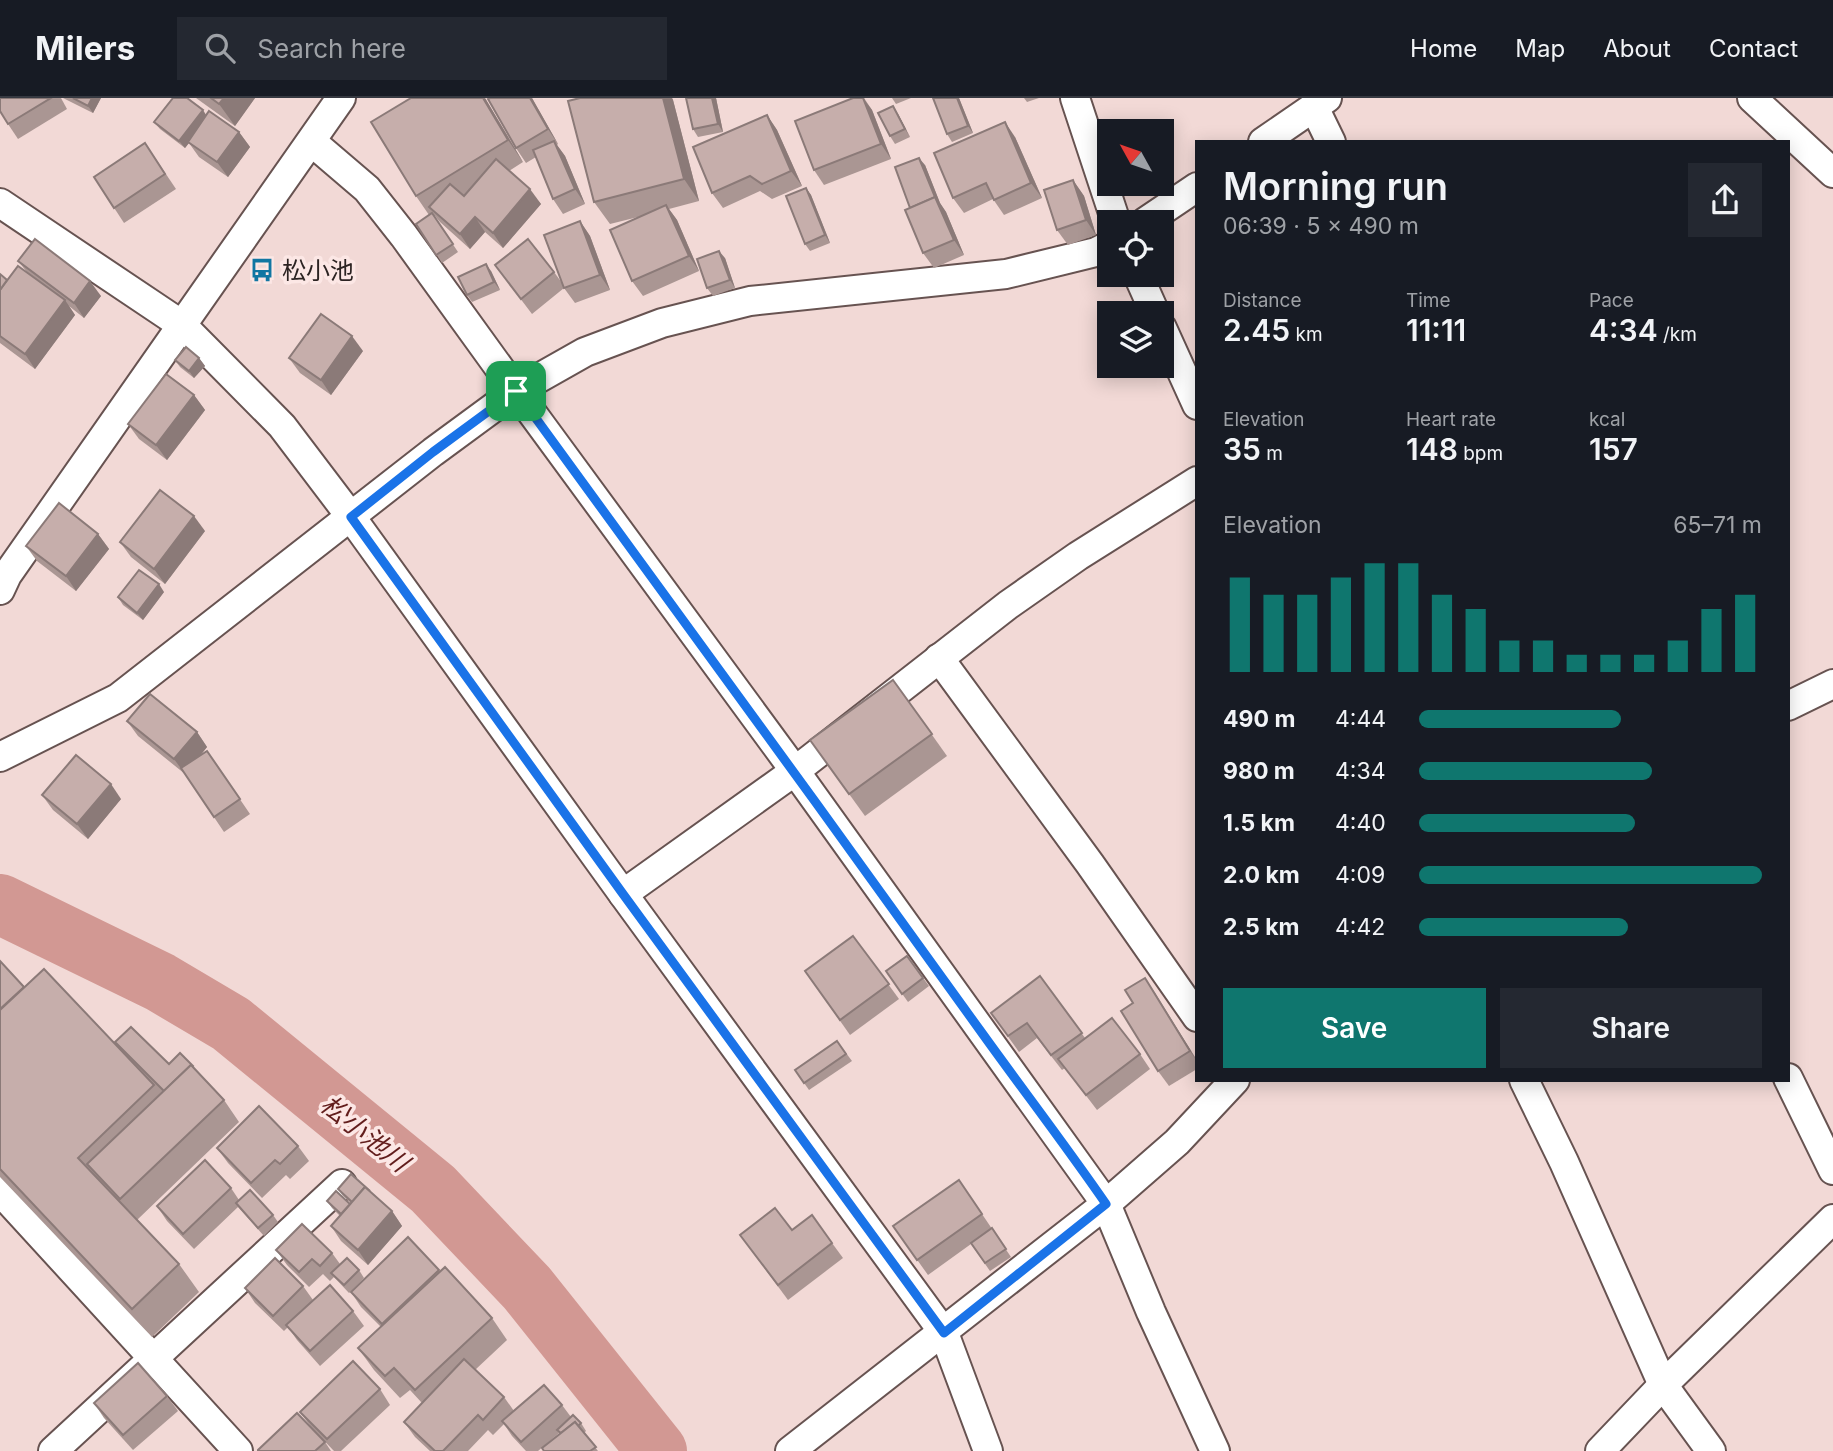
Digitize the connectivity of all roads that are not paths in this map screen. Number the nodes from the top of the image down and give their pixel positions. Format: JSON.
{"nodes":[{"id":1,"x":341,"y":98,"type":"edge"},
{"id":2,"x":1076,"y":98,"type":"edge"},
{"id":3,"x":1752,"y":98,"type":"edge"},
{"id":4,"x":1320,"y":103,"type":"edge"},
{"id":5,"x":1266,"y":140,"type":"edge"},
{"id":6,"x":1330,"y":140,"type":"edge"},
{"id":7,"x":312,"y":142,"type":"junction"},
{"id":8,"x":1833,"y":173,"type":"edge"},
{"id":9,"x":1195,"y":188,"type":"edge"},
{"id":10,"x":0,"y":204,"type":"edge"},
{"id":11,"x":1112,"y":210,"type":"edge"},
{"id":12,"x":1163,"y":210,"type":"edge"},
{"id":13,"x":1097,"y":252,"type":"edge"},
{"id":14,"x":182,"y":326,"type":"junction"},
{"id":15,"x":1174,"y":354,"type":"edge"},
{"id":16,"x":516,"y":391,"type":"junction"},
{"id":17,"x":1195,"y":401,"type":"edge"},
{"id":18,"x":1195,"y":482,"type":"edge"},
{"id":19,"x":351,"y":517,"type":"junction"},
{"id":20,"x":2,"y":578,"type":"edge"},
{"id":21,"x":939,"y":658,"type":"junction"},
{"id":22,"x":1833,"y":684,"type":"edge"},
{"id":23,"x":1790,"y":705,"type":"edge"},
{"id":24,"x":0,"y":757,"type":"edge"},
{"id":25,"x":795,"y":771,"type":"junction"},
{"id":26,"x":623,"y":894,"type":"junction"},
{"id":27,"x":1195,"y":1011,"type":"edge"},
{"id":28,"x":1233,"y":1082,"type":"edge"},
{"id":29,"x":1525,"y":1082,"type":"edge"},
{"id":30,"x":1790,"y":1082,"type":"edge"},
{"id":31,"x":1833,"y":1170,"type":"edge"},
{"id":32,"x":342,"y":1184,"type":"edge"},
{"id":33,"x":0,"y":1191,"type":"edge"},
{"id":34,"x":1106,"y":1204,"type":"junction"},
{"id":35,"x":1833,"y":1219,"type":"edge"},
{"id":36,"x":944,"y":1333,"type":"junction"},
{"id":37,"x":152,"y":1359,"type":"junction"},
{"id":38,"x":1663,"y":1385,"type":"junction"},
{"id":39,"x":53,"y":1451,"type":"edge"},
{"id":40,"x":238,"y":1451,"type":"edge"},
{"id":41,"x":790,"y":1451,"type":"edge"},
{"id":42,"x":988,"y":1451,"type":"edge"},
{"id":43,"x":1215,"y":1451,"type":"edge"},
{"id":44,"x":1600,"y":1451,"type":"edge"},
{"id":45,"x":1711,"y":1451,"type":"edge"}],
"edges":[{"from":1,"to":7,"type":"street"},
{"from":2,"to":11,"type":"street"},
{"from":3,"to":8,"type":"street"},
{"from":4,"to":5,"type":"street"},
{"from":4,"to":6,"type":"street"},
{"from":7,"to":14,"type":"street"},
{"from":7,"to":16,"type":"street"},
{"from":9,"to":12,"type":"street"},
{"from":10,"to":14,"type":"street"},
{"from":13,"to":16,"type":"street"},
{"from":14,"to":19,"type":"street"},
{"from":14,"to":20,"type":"street"},
{"from":15,"to":17,"type":"street"},
{"from":16,"to":19,"type":"street"},
{"from":16,"to":25,"type":"street"},
{"from":18,"to":21,"type":"street"},
{"from":19,"to":24,"type":"street"},
{"from":19,"to":26,"type":"street"},
{"from":21,"to":25,"type":"street"},
{"from":21,"to":27,"type":"street"},
{"from":22,"to":23,"type":"street"},
{"from":25,"to":26,"type":"street"},
{"from":25,"to":34,"type":"street"},
{"from":26,"to":36,"type":"street"},
{"from":28,"to":34,"type":"street"},
{"from":29,"to":38,"type":"street"},
{"from":30,"to":31,"type":"street"},
{"from":32,"to":37,"type":"street"},
{"from":33,"to":37,"type":"street"},
{"from":34,"to":36,"type":"street"},
{"from":34,"to":43,"type":"street"},
{"from":35,"to":38,"type":"street"},
{"from":36,"to":41,"type":"street"},
{"from":36,"to":42,"type":"street"},
{"from":37,"to":39,"type":"street"},
{"from":37,"to":40,"type":"street"},
{"from":38,"to":44,"type":"street"},
{"from":38,"to":45,"type":"street"}]}
